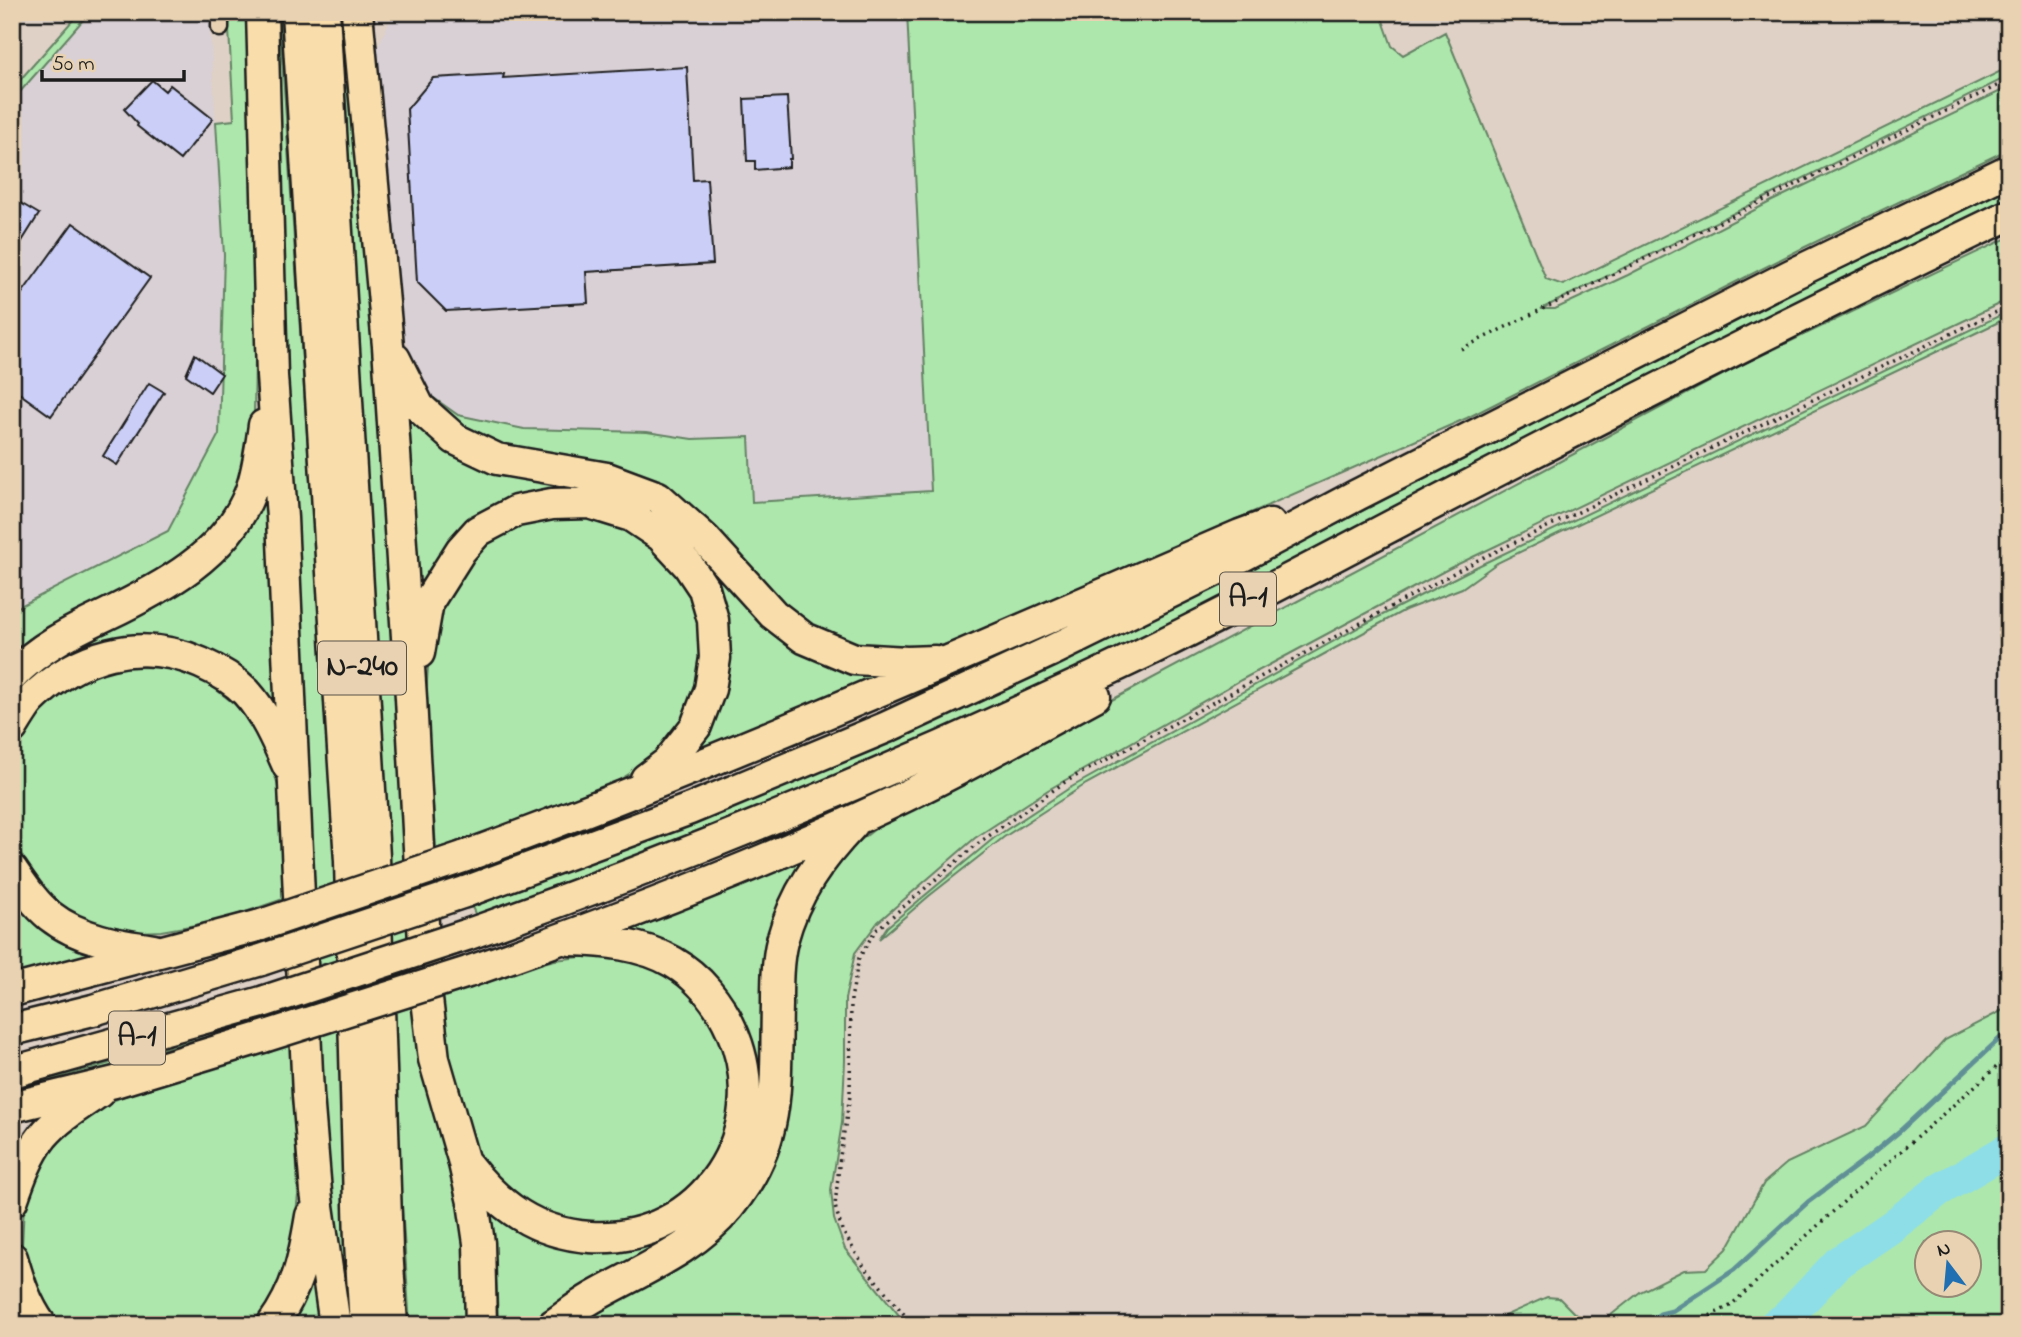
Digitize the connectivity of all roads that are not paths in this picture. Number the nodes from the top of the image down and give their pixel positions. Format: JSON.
{"nodes":[{"id":1,"x":262,"y":12,"type":"edge"},
{"id":2,"x":297,"y":12,"type":"edge"},
{"id":3,"x":324,"y":12,"type":"edge"},
{"id":4,"x":357,"y":12,"type":"edge"},
{"id":5,"x":2009,"y":170,"type":"edge"},
{"id":6,"x":2009,"y":215,"type":"edge"},
{"id":7,"x":388,"y":346,"type":"junction"},
{"id":8,"x":272,"y":376,"type":"junction"},
{"id":9,"x":1357,"y":495,"type":"junction"},
{"id":10,"x":1148,"y":651,"type":"junction"},
{"id":11,"x":950,"y":660,"type":"junction"},
{"id":12,"x":12,"y":676,"type":"edge"},
{"id":13,"x":411,"y":698,"type":"junction"},
{"id":14,"x":12,"y":728,"type":"edge"},
{"id":15,"x":293,"y":780,"type":"junction"},
{"id":16,"x":622,"y":796,"type":"junction"},
{"id":17,"x":860,"y":818,"type":"junction"},
{"id":18,"x":12,"y":870,"type":"edge"},
{"id":19,"x":562,"y":939,"type":"junction"},
{"id":20,"x":165,"y":952,"type":"junction"},
{"id":21,"x":12,"y":991,"type":"edge"},
{"id":22,"x":12,"y":1030,"type":"edge"},
{"id":23,"x":12,"y":1072,"type":"edge"},
{"id":24,"x":115,"y":1082,"type":"junction"},
{"id":25,"x":12,"y":1107,"type":"edge"},
{"id":26,"x":463,"y":1159,"type":"junction"},
{"id":27,"x":316,"y":1192,"type":"junction"},
{"id":28,"x":12,"y":1200,"type":"edge"},
{"id":29,"x":12,"y":1258,"type":"edge"},
{"id":30,"x":41,"y":1325,"type":"edge"},
{"id":31,"x":272,"y":1325,"type":"edge"},
{"id":32,"x":335,"y":1325,"type":"edge"},
{"id":33,"x":365,"y":1325,"type":"edge"},
{"id":34,"x":392,"y":1325,"type":"edge"},
{"id":35,"x":481,"y":1325,"type":"edge"},
{"id":36,"x":552,"y":1325,"type":"edge"}],
"edges":[{"from":1,"to":8,"type":"highway"},
{"from":2,"to":33,"type":"highway","number":"N-240"},
{"from":3,"to":34,"type":"highway","number":"N-240"},
{"from":4,"to":7,"type":"highway"},
{"from":5,"to":9,"type":"highway","number":"A-1"},
{"from":6,"to":10,"type":"highway","number":"A-1"},
{"from":7,"to":11,"type":"highway"},
{"from":7,"to":13,"type":"highway"},
{"from":8,"to":12,"type":"highway"},
{"from":8,"to":15,"type":"highway"},
{"from":9,"to":11,"type":"highway"},
{"from":9,"to":22,"type":"highway","number":"A-1","bridge":true},
{"from":10,"to":17,"type":"highway"},
{"from":10,"to":23,"type":"highway","number":"A-1","bridge":true},
{"from":11,"to":16,"type":"highway"},
{"from":13,"to":16,"type":"highway"},
{"from":13,"to":26,"type":"highway"},
{"from":14,"to":15,"type":"highway"},
{"from":15,"to":27,"type":"highway"},
{"from":16,"to":20,"type":"highway","bridge":true},
{"from":17,"to":19,"type":"highway"},
{"from":17,"to":36,"type":"highway"},
{"from":18,"to":20,"type":"highway"},
{"from":19,"to":24,"type":"highway","bridge":true},
{"from":19,"to":26,"type":"highway"},
{"from":20,"to":21,"type":"highway"},
{"from":24,"to":25,"type":"highway"},
{"from":24,"to":28,"type":"highway"},
{"from":26,"to":35,"type":"highway"},
{"from":27,"to":31,"type":"highway"},
{"from":27,"to":32,"type":"highway"},
{"from":29,"to":30,"type":"highway"}]}
